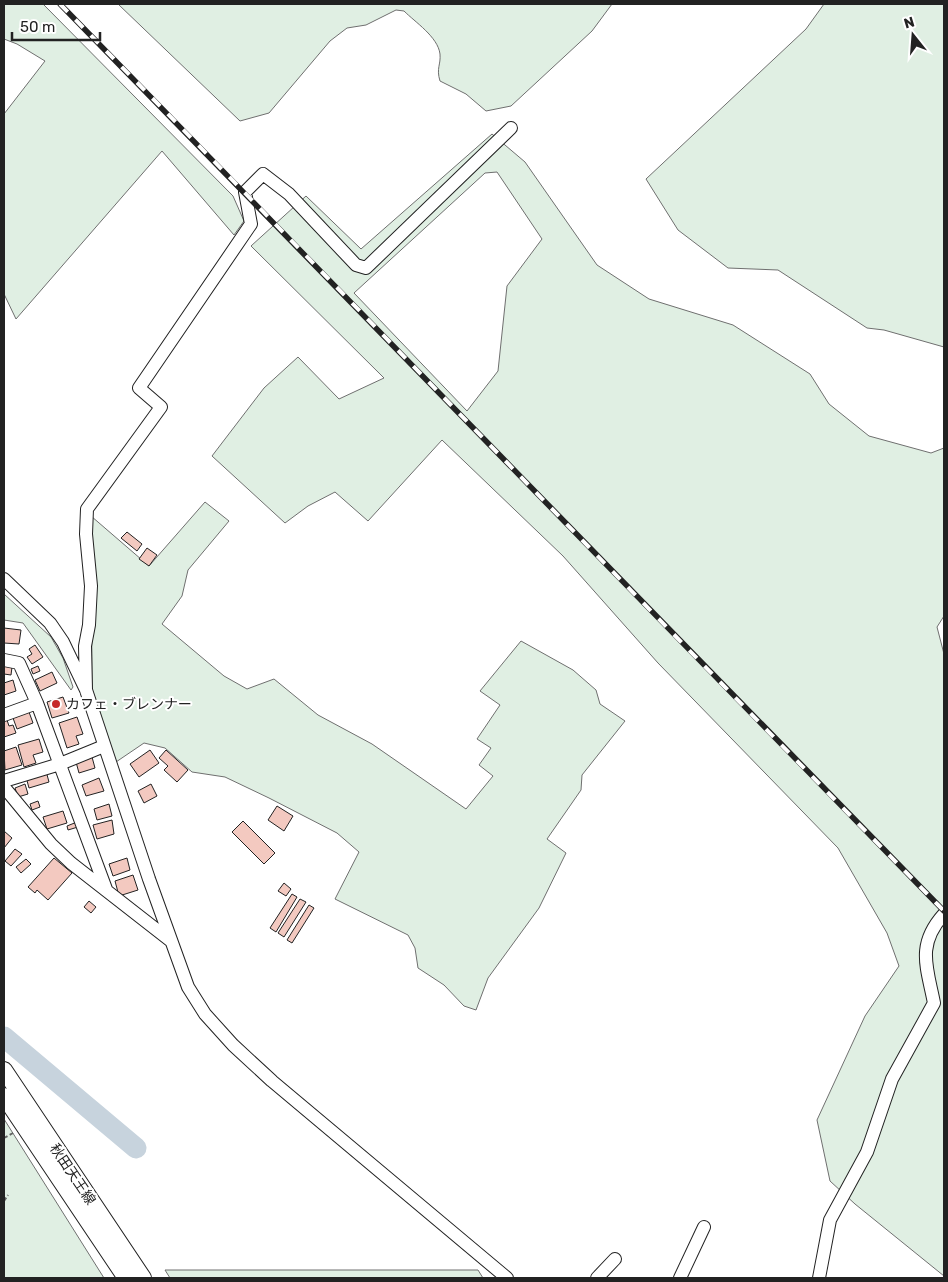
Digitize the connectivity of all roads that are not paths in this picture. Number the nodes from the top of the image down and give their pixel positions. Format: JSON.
{"nodes":[{"id":1,"x":510,"y":128,"type":"dead end"},
{"id":2,"x":4,"y":579,"type":"edge"},
{"id":3,"x":4,"y":660,"type":"edge"},
{"id":4,"x":86,"y":690,"type":"junction"},
{"id":5,"x":37,"y":703,"type":"junction"},
{"id":6,"x":4,"y":715,"type":"edge"},
{"id":7,"x":104,"y":746,"type":"junction"},
{"id":8,"x":60,"y":764,"type":"junction"},
{"id":9,"x":4,"y":781,"type":"edge"},
{"id":10,"x":4,"y":787,"type":"edge"},
{"id":11,"x":106,"y":889,"type":"junction"},
{"id":12,"x":944,"y":914,"type":"edge"},
{"id":13,"x":171,"y":940,"type":"junction"},
{"id":14,"x":4,"y":1070,"type":"edge"},
{"id":15,"x":4,"y":1096,"type":"edge"},
{"id":16,"x":704,"y":1227,"type":"dead end"},
{"id":17,"x":616,"y":1259,"type":"dead end"},
{"id":18,"x":126,"y":1278,"type":"edge"},
{"id":19,"x":143,"y":1278,"type":"edge"},
{"id":20,"x":507,"y":1278,"type":"edge"},
{"id":21,"x":597,"y":1278,"type":"edge"},
{"id":22,"x":680,"y":1278,"type":"edge"},
{"id":23,"x":819,"y":1278,"type":"edge"}],
"edges":[{"from":1,"to":4,"type":"street"},
{"from":2,"to":4,"type":"street"},
{"from":3,"to":5,"type":"street"},
{"from":4,"to":7,"type":"street"},
{"from":5,"to":6,"type":"street"},
{"from":5,"to":8,"type":"street"},
{"from":7,"to":8,"type":"street"},
{"from":7,"to":13,"type":"street"},
{"from":8,"to":9,"type":"street"},
{"from":8,"to":11,"type":"street"},
{"from":10,"to":11,"type":"street"},
{"from":11,"to":13,"type":"street"},
{"from":12,"to":23,"type":"street"},
{"from":13,"to":20,"type":"street"},
{"from":14,"to":19,"type":"main road","name":"秋田天王線"},
{"from":15,"to":18,"type":"main road","name":"秋田天王線"},
{"from":16,"to":22,"type":"street"},
{"from":17,"to":21,"type":"street"}]}
